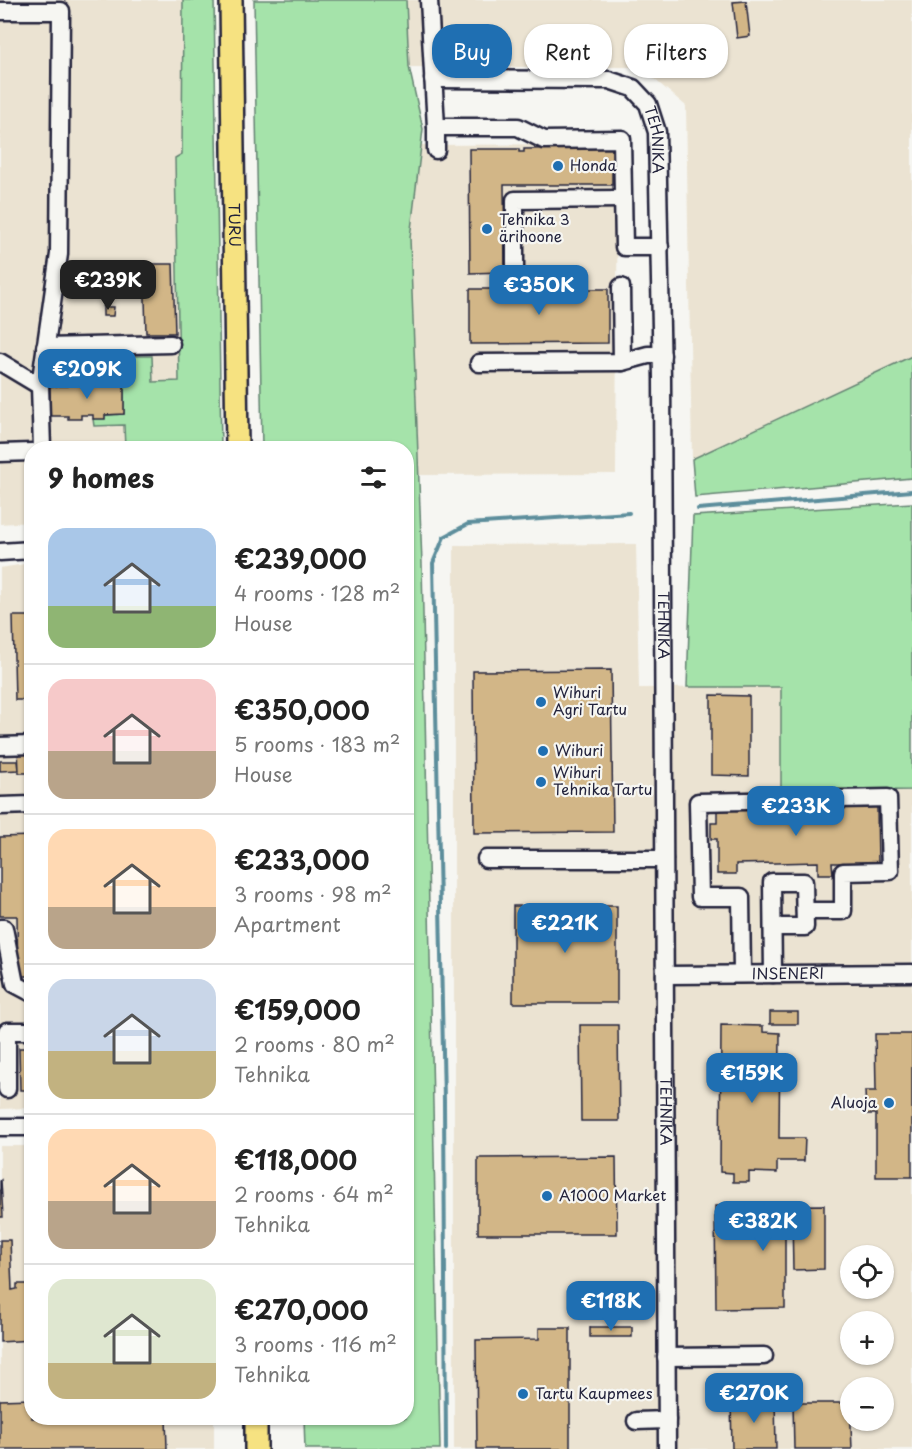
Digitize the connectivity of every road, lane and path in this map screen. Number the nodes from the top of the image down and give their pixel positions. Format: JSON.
{"nodes":[{"id":1,"x":231,"y":0,"type":"edge"},
{"id":2,"x":429,"y":0,"type":"edge"},
{"id":3,"x":0,"y":12,"type":"edge"},
{"id":4,"x":433,"y":79,"type":"junction"},
{"id":5,"x":436,"y":127,"type":"junction"},
{"id":6,"x":436,"y":150,"type":"dead end"},
{"id":7,"x":623,"y":199,"type":"junction"},
{"id":8,"x":660,"y":247,"type":"junction"},
{"id":9,"x":515,"y":272,"type":"dead end"},
{"id":10,"x":621,"y":287,"type":"dead end"},
{"id":11,"x":171,"y":344,"type":"dead end"},
{"id":12,"x":45,"y":347,"type":"junction"},
{"id":13,"x":662,"y":356,"type":"junction"},
{"id":14,"x":0,"y":362,"type":"edge"},
{"id":15,"x":622,"y":362,"type":"junction"},
{"id":16,"x":479,"y":363,"type":"dead end"},
{"id":17,"x":40,"y":386,"type":"junction"},
{"id":18,"x":42,"y":441,"type":"edge"},
{"id":19,"x":237,"y":441,"type":"edge"},
{"id":20,"x":24,"y":452,"type":"edge"},
{"id":21,"x":0,"y":453,"type":"edge"},
{"id":22,"x":24,"y":550,"type":"edge"},
{"id":23,"x":0,"y":552,"type":"edge"},
{"id":24,"x":24,"y":745,"type":"edge"},
{"id":25,"x":0,"y":746,"type":"edge"},
{"id":26,"x":24,"y":805,"type":"edge"},
{"id":27,"x":0,"y":806,"type":"edge"},
{"id":28,"x":486,"y":859,"type":"dead end"},
{"id":29,"x":664,"y":859,"type":"junction"},
{"id":30,"x":805,"y":911,"type":"junction"},
{"id":31,"x":773,"y":927,"type":"junction"},
{"id":32,"x":0,"y":928,"type":"edge"},
{"id":33,"x":912,"y":973,"type":"edge"},
{"id":34,"x":742,"y":974,"type":"junction"},
{"id":35,"x":773,"y":974,"type":"junction"},
{"id":36,"x":665,"y":975,"type":"junction"},
{"id":37,"x":24,"y":989,"type":"edge"},
{"id":38,"x":24,"y":1031,"type":"edge"},
{"id":39,"x":8,"y":1089,"type":"dead end"},
{"id":40,"x":0,"y":1127,"type":"edge"},
{"id":41,"x":24,"y":1127,"type":"edge"},
{"id":42,"x":764,"y":1356,"type":"dead end"},
{"id":43,"x":666,"y":1357,"type":"junction"},
{"id":44,"x":667,"y":1420,"type":"junction"},
{"id":45,"x":636,"y":1421,"type":"dead end"},
{"id":46,"x":255,"y":1425,"type":"edge"},
{"id":47,"x":256,"y":1449,"type":"edge"},
{"id":48,"x":667,"y":1449,"type":"edge"}],
"edges":[{"from":1,"to":19,"type":"main road","name":"TURU"},
{"from":2,"to":4,"type":"street"},
{"from":3,"to":12,"type":"street"},
{"from":4,"to":5,"type":"street"},
{"from":4,"to":8,"type":"street","name":"TEHNIKA"},
{"from":5,"to":6,"type":"street"},
{"from":5,"to":7,"type":"street"},
{"from":7,"to":8,"type":"street"},
{"from":7,"to":9,"type":"street"},
{"from":8,"to":13,"type":"street","name":"TEHNIKA"},
{"from":10,"to":15,"type":"street"},
{"from":11,"to":12,"type":"street"},
{"from":12,"to":17,"type":"street"},
{"from":13,"to":15,"type":"street"},
{"from":13,"to":29,"type":"street","name":"TEHNIKA"},
{"from":14,"to":17,"type":"street"},
{"from":15,"to":16,"type":"street"},
{"from":17,"to":18,"type":"street"},
{"from":20,"to":21,"type":"street"},
{"from":22,"to":23,"type":"street"},
{"from":24,"to":25,"type":"street"},
{"from":26,"to":27,"type":"street"},
{"from":28,"to":29,"type":"street"},
{"from":29,"to":36,"type":"street","name":"TEHNIKA"},
{"from":30,"to":31,"type":"street"},
{"from":30,"to":31,"type":"street"},
{"from":30,"to":34,"type":"street"},
{"from":31,"to":35,"type":"street"},
{"from":32,"to":37,"type":"street"},
{"from":33,"to":35,"type":"street","name":"INSENERI"},
{"from":34,"to":35,"type":"street","name":"INSENERI"},
{"from":34,"to":36,"type":"street","name":"INSENERI"},
{"from":36,"to":43,"type":"street","name":"TEHNIKA"},
{"from":38,"to":39,"type":"street"},
{"from":40,"to":41,"type":"street"},
{"from":42,"to":43,"type":"street"},
{"from":43,"to":44,"type":"street","name":"TEHNIKA"},
{"from":44,"to":45,"type":"street"},
{"from":44,"to":48,"type":"street","name":"TEHNIKA"},
{"from":46,"to":47,"type":"main road"}]}
